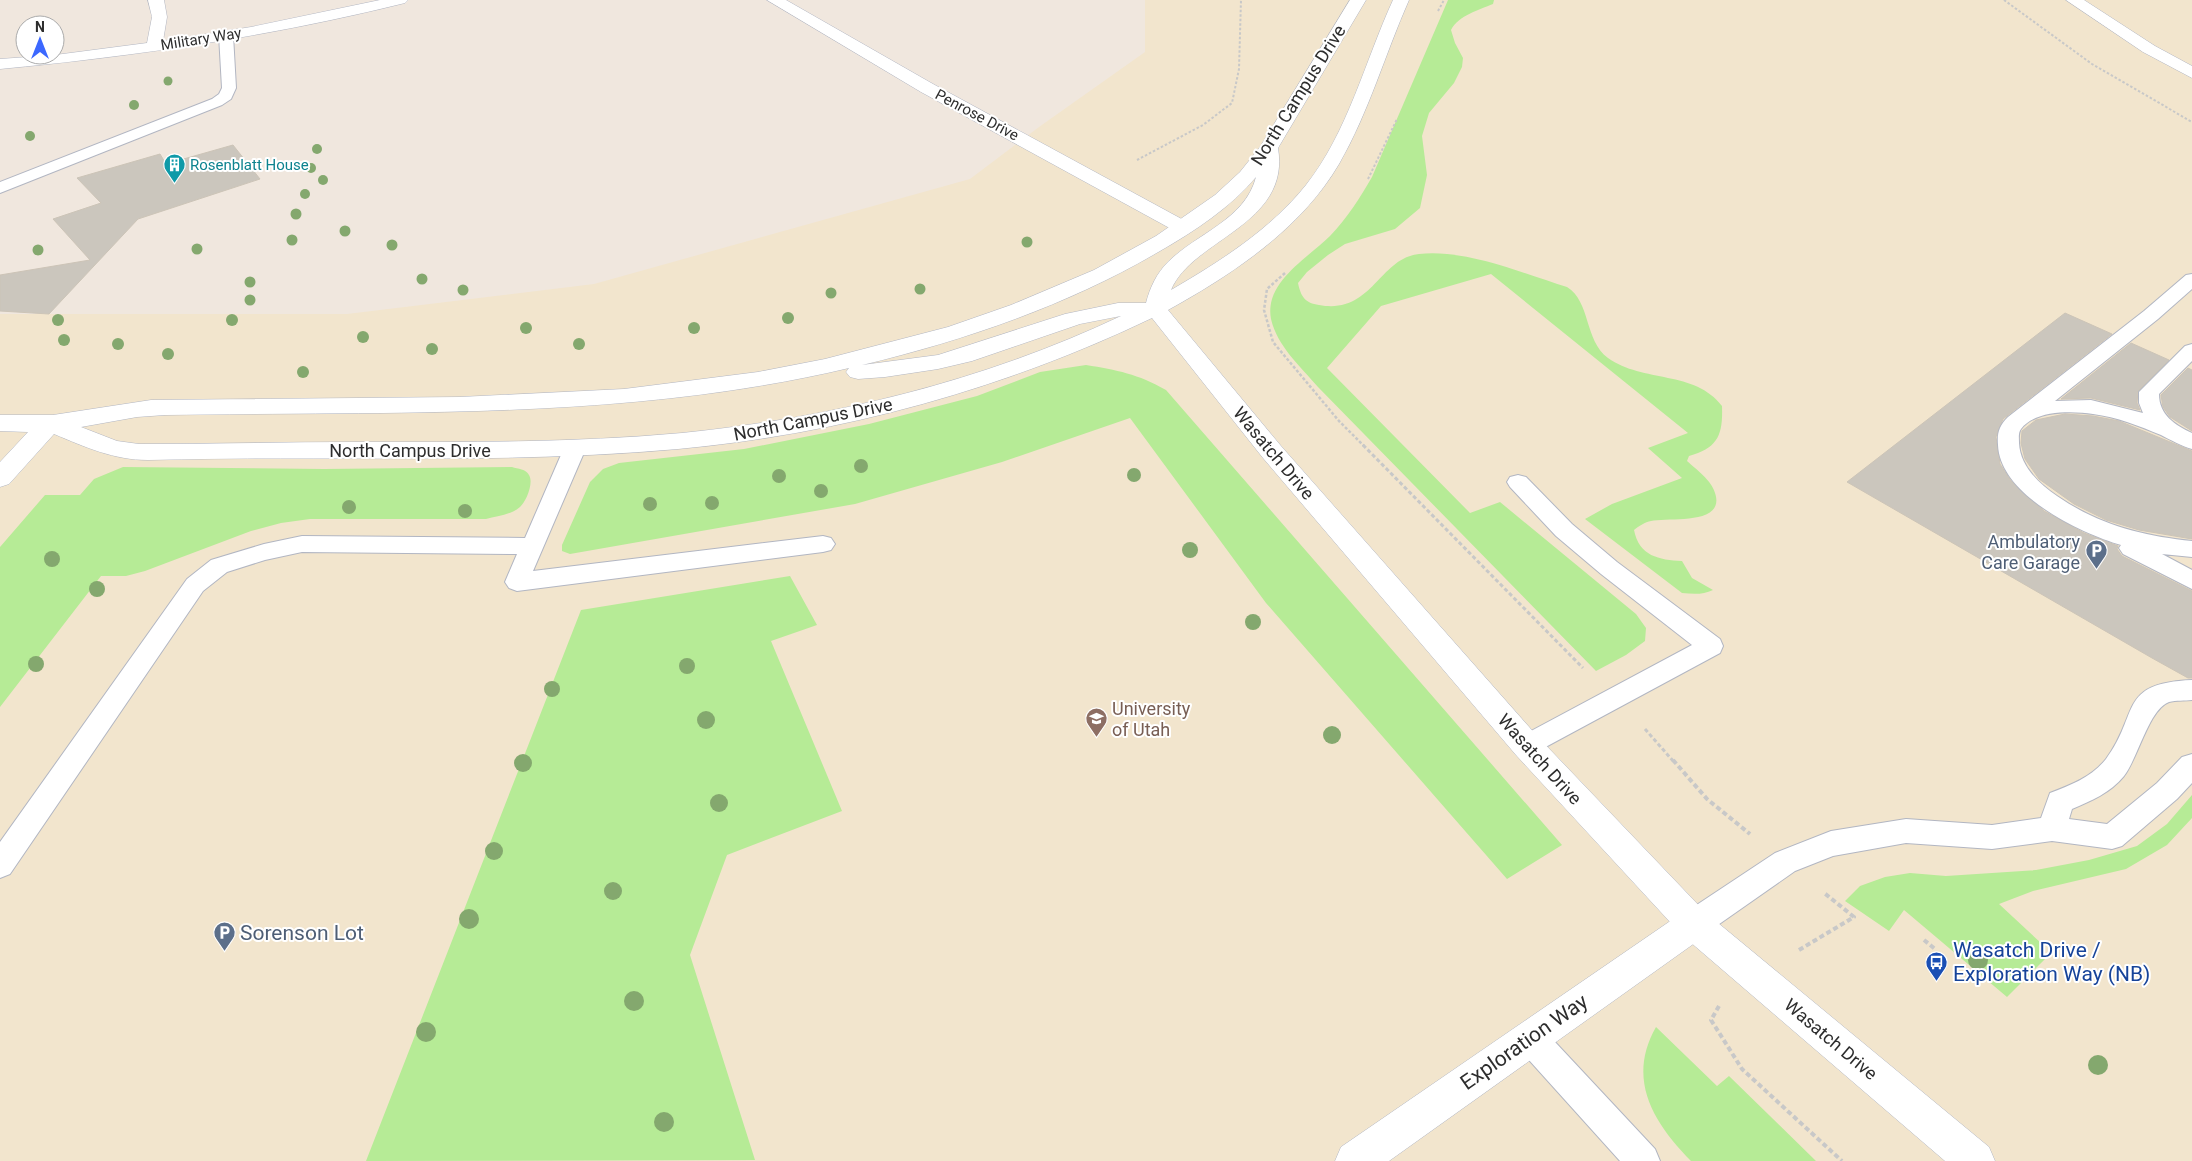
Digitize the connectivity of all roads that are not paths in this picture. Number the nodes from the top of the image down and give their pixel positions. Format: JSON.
{"nodes":[{"id":1,"x":156,"y":0,"type":"edge"},
{"id":2,"x":400,"y":0,"type":"edge"},
{"id":3,"x":774,"y":0,"type":"edge"},
{"id":4,"x":1358,"y":0,"type":"edge"},
{"id":5,"x":1400,"y":0,"type":"edge"},
{"id":6,"x":2074,"y":0,"type":"edge"},
{"id":7,"x":226,"y":35,"type":"junction"},
{"id":8,"x":154,"y":46,"type":"junction"},
{"id":9,"x":0,"y":64,"type":"edge"},
{"id":10,"x":2192,"y":73,"type":"edge"},
{"id":11,"x":1269,"y":148,"type":"junction"},
{"id":12,"x":0,"y":188,"type":"edge"},
{"id":13,"x":1182,"y":227,"type":"junction"},
{"id":14,"x":2192,"y":279,"type":"edge"},
{"id":15,"x":1155,"y":308,"type":"junction"},
{"id":16,"x":2192,"y":350,"type":"edge"},
{"id":17,"x":798,"y":371,"type":"junction"},
{"id":18,"x":2020,"y":417,"type":"junction"},
{"id":19,"x":0,"y":423,"type":"edge"},
{"id":20,"x":50,"y":423,"type":"junction"},
{"id":21,"x":2167,"y":429,"type":"junction"},
{"id":22,"x":2192,"y":442,"type":"edge"},
{"id":23,"x":575,"y":448,"type":"junction"},
{"id":24,"x":0,"y":478,"type":"edge"},
{"id":25,"x":1518,"y":482,"type":"dead end"},
{"id":26,"x":2081,"y":521,"type":"junction"},
{"id":27,"x":823,"y":544,"type":"dead end"},
{"id":28,"x":531,"y":546,"type":"junction"},
{"id":29,"x":2192,"y":548,"type":"edge"},
{"id":30,"x":2192,"y":580,"type":"edge"},
{"id":31,"x":2192,"y":690,"type":"edge"},
{"id":32,"x":1527,"y":746,"type":"junction"},
{"id":33,"x":2192,"y":765,"type":"edge"},
{"id":34,"x":2052,"y":828,"type":"junction"},
{"id":35,"x":0,"y":865,"type":"edge"},
{"id":36,"x":1694,"y":924,"type":"junction"},
{"id":37,"x":1530,"y":1038,"type":"junction"},
{"id":38,"x":1355,"y":1161,"type":"edge"},
{"id":39,"x":1643,"y":1161,"type":"edge"},
{"id":40,"x":1975,"y":1161,"type":"edge"}],
"edges":[{"from":1,"to":8,"type":"main road"},
{"from":2,"to":7,"type":"main road","name":"Military Way"},
{"from":3,"to":13,"type":"main road","name":"Penrose Drive"},
{"from":4,"to":11,"type":"main road","name":"North Campus Drive"},
{"from":5,"to":15,"type":"main road","name":"North Campus Drive"},
{"from":6,"to":10,"type":"main road"},
{"from":7,"to":8,"type":"main road","name":"Military Way"},
{"from":7,"to":12,"type":"lane"},
{"from":8,"to":9,"type":"main road","name":"Military Way"},
{"from":11,"to":13,"type":"main road","name":"North Campus Drive"},
{"from":11,"to":15,"type":"main road"},
{"from":13,"to":17,"type":"main road","name":"North Campus Drive"},
{"from":14,"to":18,"type":"lane"},
{"from":15,"to":17,"type":"main road"},
{"from":15,"to":23,"type":"main road","name":"North Campus Drive"},
{"from":15,"to":32,"type":"main road","name":"Wasatch Drive"},
{"from":16,"to":21,"type":"lane"},
{"from":17,"to":20,"type":"main road","name":"North Campus Drive"},
{"from":18,"to":21,"type":"lane"},
{"from":18,"to":26,"type":"lane"},
{"from":19,"to":20,"type":"main road","name":"North Campus Drive"},
{"from":20,"to":23,"type":"main road","name":"North Campus Drive"},
{"from":20,"to":24,"type":"main road"},
{"from":21,"to":22,"type":"lane"},
{"from":23,"to":28,"type":"lane"},
{"from":25,"to":32,"type":"lane"},
{"from":26,"to":29,"type":"lane"},
{"from":26,"to":30,"type":"lane"},
{"from":27,"to":28,"type":"lane"},
{"from":28,"to":35,"type":"lane"},
{"from":31,"to":34,"type":"lane"},
{"from":32,"to":36,"type":"main road","name":"Wasatch Drive"},
{"from":33,"to":34,"type":"lane"},
{"from":34,"to":36,"type":"lane"},
{"from":36,"to":37,"type":"main road","name":"Exploration Way"},
{"from":36,"to":40,"type":"main road","name":"Wasatch Drive"},
{"from":37,"to":38,"type":"main road","name":"Exploration Way"},
{"from":37,"to":39,"type":"lane"}]}
